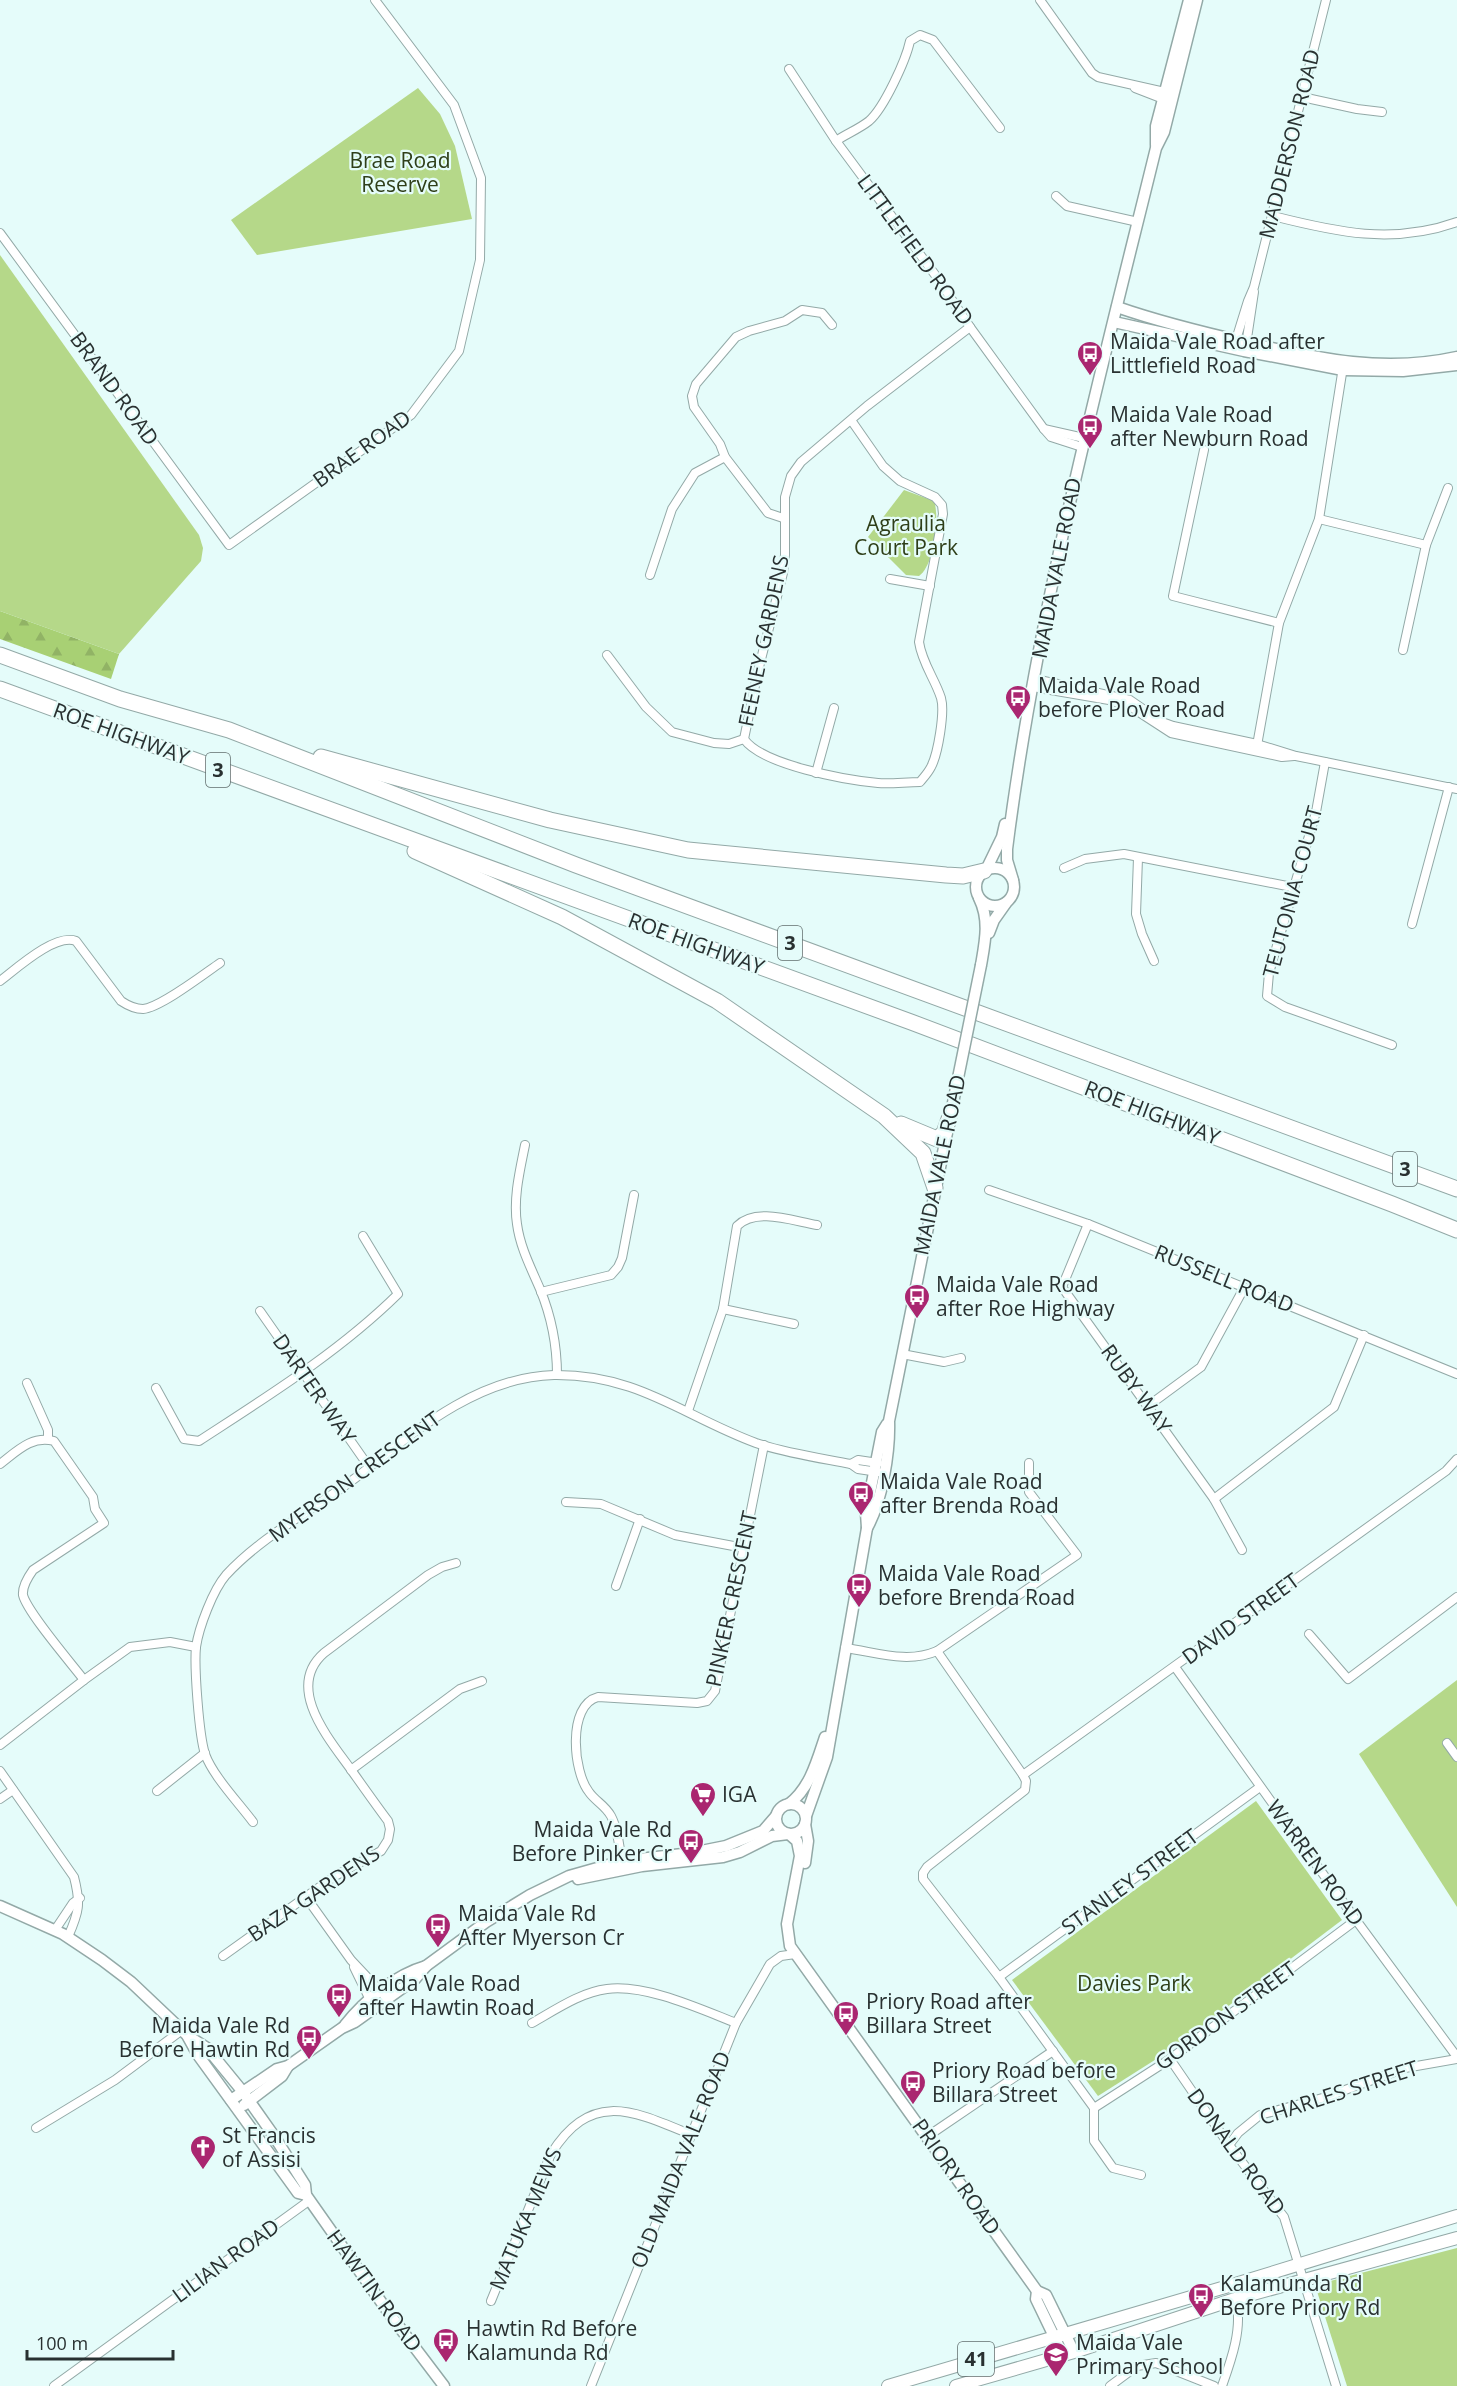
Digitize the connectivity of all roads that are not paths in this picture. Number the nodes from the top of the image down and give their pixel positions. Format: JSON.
{"nodes":[{"id":1,"x":375,"y":0,"type":"edge"},
{"id":2,"x":1040,"y":0,"type":"edge"},
{"id":3,"x":1188,"y":0,"type":"edge"},
{"id":4,"x":1197,"y":0,"type":"edge"},
{"id":5,"x":1326,"y":0,"type":"edge"},
{"id":6,"x":789,"y":69,"type":"dead end"},
{"id":7,"x":1168,"y":96,"type":"junction"},
{"id":8,"x":1302,"y":97,"type":"junction"},
{"id":9,"x":1382,"y":112,"type":"dead end"},
{"id":10,"x":1000,"y":128,"type":"dead end"},
{"id":11,"x":836,"y":141,"type":"junction"},
{"id":12,"x":1056,"y":196,"type":"dead end"},
{"id":13,"x":1273,"y":216,"type":"junction"},
{"id":14,"x":1138,"y":222,"type":"junction"},
{"id":15,"x":1457,"y":222,"type":"edge"},
{"id":16,"x":0,"y":233,"type":"edge"},
{"id":17,"x":1117,"y":307,"type":"junction"},
{"id":18,"x":1114,"y":322,"type":"junction"},
{"id":19,"x":832,"y":325,"type":"dead end"},
{"id":20,"x":970,"y":327,"type":"junction"},
{"id":21,"x":1240,"y":346,"type":"junction"},
{"id":22,"x":1457,"y":357,"type":"edge"},
{"id":23,"x":1457,"y":365,"type":"edge"},
{"id":24,"x":1343,"y":366,"type":"junction"},
{"id":25,"x":851,"y":420,"type":"junction"},
{"id":26,"x":1083,"y":442,"type":"junction"},
{"id":27,"x":1204,"y":450,"type":"dead end"},
{"id":28,"x":725,"y":457,"type":"junction"},
{"id":29,"x":1448,"y":488,"type":"dead end"},
{"id":30,"x":783,"y":518,"type":"junction"},
{"id":31,"x":1319,"y":519,"type":"junction"},
{"id":32,"x":1426,"y":544,"type":"junction"},
{"id":33,"x":228,"y":545,"type":"joint"},
{"id":34,"x":650,"y":575,"type":"dead end"},
{"id":35,"x":890,"y":579,"type":"dead end"},
{"id":36,"x":930,"y":586,"type":"junction"},
{"id":37,"x":1279,"y":623,"type":"junction"},
{"id":38,"x":1403,"y":650,"type":"dead end"},
{"id":39,"x":0,"y":655,"type":"edge"},
{"id":40,"x":607,"y":655,"type":"dead end"},
{"id":41,"x":1034,"y":683,"type":"junction"},
{"id":42,"x":0,"y":689,"type":"edge"},
{"id":43,"x":834,"y":708,"type":"dead end"},
{"id":44,"x":229,"y":730,"type":"junction"},
{"id":45,"x":744,"y":739,"type":"junction"},
{"id":46,"x":1257,"y":747,"type":"junction"},
{"id":47,"x":1325,"y":762,"type":"junction"},
{"id":48,"x":816,"y":773,"type":"junction"},
{"id":49,"x":1016,"y":780,"type":"junction"},
{"id":50,"x":1453,"y":788,"type":"edge"},
{"id":51,"x":348,"y":818,"type":"junction"},
{"id":52,"x":1138,"y":858,"type":"junction"},
{"id":53,"x":1064,"y":868,"type":"dead end"},
{"id":54,"x":985,"y":870,"type":"junction"},
{"id":55,"x":1013,"y":880,"type":"junction"},
{"id":56,"x":1293,"y":887,"type":"junction"},
{"id":57,"x":978,"y":896,"type":"junction"},
{"id":58,"x":1010,"y":899,"type":"junction"},
{"id":59,"x":1412,"y":924,"type":"dead end"},
{"id":60,"x":985,"y":945,"type":"junction"},
{"id":61,"x":1154,"y":961,"type":"dead end"},
{"id":62,"x":220,"y":963,"type":"dead end"},
{"id":63,"x":0,"y":981,"type":"edge"},
{"id":64,"x":1392,"y":1045,"type":"dead end"},
{"id":65,"x":884,"y":1116,"type":"junction"},
{"id":66,"x":949,"y":1119,"type":"junction"},
{"id":67,"x":525,"y":1145,"type":"dead end"},
{"id":68,"x":934,"y":1188,"type":"junction"},
{"id":69,"x":1457,"y":1189,"type":"edge"},
{"id":70,"x":989,"y":1190,"type":"dead end"},
{"id":71,"x":634,"y":1196,"type":"dead end"},
{"id":72,"x":817,"y":1224,"type":"dead end"},
{"id":73,"x":1088,"y":1224,"type":"junction"},
{"id":74,"x":1457,"y":1232,"type":"edge"},
{"id":75,"x":363,"y":1236,"type":"dead end"},
{"id":76,"x":1244,"y":1288,"type":"junction"},
{"id":77,"x":541,"y":1292,"type":"junction"},
{"id":78,"x":723,"y":1309,"type":"junction"},
{"id":79,"x":260,"y":1311,"type":"dead end"},
{"id":80,"x":794,"y":1324,"type":"dead end"},
{"id":81,"x":1364,"y":1335,"type":"junction"},
{"id":82,"x":902,"y":1354,"type":"junction"},
{"id":83,"x":961,"y":1358,"type":"dead end"},
{"id":84,"x":303,"y":1373,"type":"junction"},
{"id":85,"x":1457,"y":1374,"type":"edge"},
{"id":86,"x":557,"y":1375,"type":"junction"},
{"id":87,"x":27,"y":1383,"type":"dead end"},
{"id":88,"x":156,"y":1389,"type":"dead end"},
{"id":89,"x":1148,"y":1406,"type":"junction"},
{"id":90,"x":688,"y":1411,"type":"junction"},
{"id":91,"x":48,"y":1439,"type":"junction"},
{"id":92,"x":764,"y":1445,"type":"junction"},
{"id":93,"x":1457,"y":1460,"type":"edge"},
{"id":94,"x":1029,"y":1463,"type":"dead end"},
{"id":95,"x":0,"y":1464,"type":"edge"},
{"id":96,"x":369,"y":1467,"type":"junction"},
{"id":97,"x":880,"y":1468,"type":"junction"},
{"id":98,"x":1214,"y":1499,"type":"junction"},
{"id":99,"x":566,"y":1502,"type":"dead end"},
{"id":100,"x":640,"y":1519,"type":"junction"},
{"id":101,"x":744,"y":1548,"type":"junction"},
{"id":102,"x":1242,"y":1550,"type":"dead end"},
{"id":103,"x":456,"y":1563,"type":"dead end"},
{"id":104,"x":616,"y":1586,"type":"dead end"},
{"id":105,"x":1457,"y":1597,"type":"edge"},
{"id":106,"x":1310,"y":1634,"type":"dead end"},
{"id":107,"x":196,"y":1647,"type":"junction"},
{"id":108,"x":845,"y":1648,"type":"junction"},
{"id":109,"x":937,"y":1651,"type":"junction"},
{"id":110,"x":1175,"y":1667,"type":"junction"},
{"id":111,"x":84,"y":1680,"type":"junction"},
{"id":112,"x":482,"y":1681,"type":"dead end"},
{"id":113,"x":838,"y":1687,"type":"junction"},
{"id":114,"x":1447,"y":1743,"type":"dead end"},
{"id":115,"x":0,"y":1745,"type":"edge"},
{"id":116,"x":205,"y":1753,"type":"junction"},
{"id":117,"x":1457,"y":1757,"type":"edge"},
{"id":118,"x":351,"y":1770,"type":"junction"},
{"id":119,"x":0,"y":1772,"type":"edge"},
{"id":120,"x":1023,"y":1775,"type":"junction"},
{"id":121,"x":1260,"y":1787,"type":"junction"},
{"id":122,"x":13,"y":1790,"type":"junction"},
{"id":123,"x":157,"y":1791,"type":"dead end"},
{"id":124,"x":0,"y":1799,"type":"edge"},
{"id":125,"x":789,"y":1804,"type":"junction"},
{"id":126,"x":776,"y":1816,"type":"junction"},
{"id":127,"x":805,"y":1820,"type":"junction"},
{"id":128,"x":253,"y":1822,"type":"dead end"},
{"id":129,"x":788,"y":1834,"type":"junction"},
{"id":130,"x":622,"y":1865,"type":"junction"},
{"id":131,"x":306,"y":1897,"type":"junction"},
{"id":132,"x":80,"y":1898,"type":"junction"},
{"id":133,"x":0,"y":1906,"type":"edge"},
{"id":134,"x":789,"y":1912,"type":"junction"},
{"id":135,"x":1356,"y":1920,"type":"junction"},
{"id":136,"x":55,"y":1930,"type":"junction"},
{"id":137,"x":68,"y":1937,"type":"junction"},
{"id":138,"x":795,"y":1954,"type":"junction"},
{"id":139,"x":223,"y":1956,"type":"dead end"},
{"id":140,"x":351,"y":1960,"type":"junction"},
{"id":141,"x":999,"y":1977,"type":"junction"},
{"id":142,"x":384,"y":1996,"type":"junction"},
{"id":143,"x":373,"y":2003,"type":"junction"},
{"id":144,"x":736,"y":2023,"type":"junction"},
{"id":145,"x":532,"y":2024,"type":"dead end"},
{"id":146,"x":185,"y":2033,"type":"junction"},
{"id":147,"x":1053,"y":2051,"type":"junction"},
{"id":148,"x":1457,"y":2058,"type":"edge"},
{"id":149,"x":1170,"y":2059,"type":"junction"},
{"id":150,"x":246,"y":2097,"type":"junction"},
{"id":151,"x":234,"y":2105,"type":"junction"},
{"id":152,"x":1094,"y":2108,"type":"junction"},
{"id":153,"x":36,"y":2128,"type":"dead end"},
{"id":154,"x":692,"y":2135,"type":"junction"},
{"id":155,"x":928,"y":2136,"type":"junction"},
{"id":156,"x":1229,"y":2145,"type":"junction"},
{"id":157,"x":1141,"y":2175,"type":"dead end"},
{"id":158,"x":308,"y":2198,"type":"junction"},
{"id":159,"x":1457,"y":2216,"type":"edge"},
{"id":160,"x":1457,"y":2238,"type":"edge"},
{"id":161,"x":1299,"y":2265,"type":"junction"},
{"id":162,"x":1303,"y":2280,"type":"junction"},
{"id":163,"x":1235,"y":2299,"type":"junction"},
{"id":164,"x":491,"y":2301,"type":"dead end"},
{"id":165,"x":1060,"y":2334,"type":"junction"},
{"id":166,"x":1068,"y":2354,"type":"junction"},
{"id":167,"x":54,"y":2386,"type":"edge"},
{"id":168,"x":444,"y":2386,"type":"edge"},
{"id":169,"x":591,"y":2386,"type":"edge"},
{"id":170,"x":888,"y":2386,"type":"edge"},
{"id":171,"x":956,"y":2386,"type":"edge"},
{"id":172,"x":1110,"y":2386,"type":"edge"},
{"id":173,"x":1214,"y":2386,"type":"edge"},
{"id":174,"x":1222,"y":2386,"type":"edge"},
{"id":175,"x":1336,"y":2386,"type":"edge"}],
"edges":[{"from":1,"to":33,"type":"street","name":"BRAE ROAD"},
{"from":2,"to":7,"type":"street"},
{"from":3,"to":7,"type":"main road","name":"MAIDA VALE ROAD"},
{"from":4,"to":7,"type":"main road","name":"MAIDA VALE ROAD"},
{"from":5,"to":8,"type":"street","name":"MADDERSON ROAD"},
{"from":6,"to":11,"type":"street","name":"LITTLEFIELD ROAD"},
{"from":7,"to":14,"type":"main road","name":"MAIDA VALE ROAD"},
{"from":8,"to":9,"type":"street"},
{"from":8,"to":13,"type":"street","name":"MADDERSON ROAD"},
{"from":10,"to":11,"type":"street"},
{"from":11,"to":20,"type":"street","name":"LITTLEFIELD ROAD"},
{"from":12,"to":14,"type":"street"},
{"from":13,"to":15,"type":"street"},
{"from":13,"to":21,"type":"street","name":"MADDERSON ROAD"},
{"from":14,"to":17,"type":"main road","name":"MAIDA VALE ROAD"},
{"from":16,"to":33,"type":"street","name":"BRAND ROAD"},
{"from":17,"to":18,"type":"main road","name":"MAIDA VALE ROAD"},
{"from":17,"to":21,"type":"main road"},
{"from":18,"to":21,"type":"main road"},
{"from":18,"to":26,"type":"main road","name":"MAIDA VALE ROAD"},
{"from":19,"to":28,"type":"street"},
{"from":20,"to":25,"type":"street","name":"FEENEY GARDENS"},
{"from":20,"to":26,"type":"street","name":"LITTLEFIELD ROAD"},
{"from":21,"to":24,"type":"main road"},
{"from":22,"to":24,"type":"main road"},
{"from":23,"to":24,"type":"main road"},
{"from":24,"to":31,"type":"street"},
{"from":25,"to":30,"type":"street","name":"FEENEY GARDENS"},
{"from":25,"to":36,"type":"street"},
{"from":26,"to":41,"type":"main road","name":"MAIDA VALE ROAD"},
{"from":27,"to":37,"type":"street"},
{"from":28,"to":30,"type":"street"},
{"from":28,"to":34,"type":"street"},
{"from":29,"to":32,"type":"street"},
{"from":30,"to":45,"type":"street","name":"FEENEY GARDENS"},
{"from":31,"to":32,"type":"street"},
{"from":31,"to":37,"type":"street"},
{"from":32,"to":38,"type":"street"},
{"from":35,"to":36,"type":"street"},
{"from":36,"to":48,"type":"street","name":"FEENEY GARDENS"},
{"from":37,"to":46,"type":"street"},
{"from":39,"to":44,"type":"highway","name":"ROE HIGHWAY","number":"3"},
{"from":40,"to":45,"type":"street"},
{"from":41,"to":46,"type":"street"},
{"from":41,"to":49,"type":"main road","name":"MAIDA VALE ROAD"},
{"from":42,"to":51,"type":"highway","name":"ROE HIGHWAY","number":"3"},
{"from":43,"to":48,"type":"street"},
{"from":44,"to":54,"type":"highway"},
{"from":44,"to":69,"type":"highway","name":"ROE HIGHWAY","number":"3"},
{"from":45,"to":48,"type":"street","name":"FEENEY GARDENS"},
{"from":46,"to":47,"type":"street"},
{"from":47,"to":50,"type":"street"},
{"from":47,"to":56,"type":"street","name":"TEUTONIA COURT"},
{"from":49,"to":54,"type":"main road","name":"MAIDA VALE ROAD"},
{"from":49,"to":55,"type":"main road","name":"MAIDA VALE ROAD"},
{"from":50,"to":59,"type":"street"},
{"from":51,"to":65,"type":"highway"},
{"from":51,"to":74,"type":"highway","name":"ROE HIGHWAY","number":"3"},
{"from":52,"to":53,"type":"street"},
{"from":52,"to":56,"type":"street"},
{"from":52,"to":61,"type":"street"},
{"from":54,"to":55,"type":"main road"},
{"from":54,"to":57,"type":"main road"},
{"from":55,"to":58,"type":"main road"},
{"from":56,"to":64,"type":"street","name":"TEUTONIA COURT"},
{"from":57,"to":58,"type":"main road"},
{"from":57,"to":60,"type":"main road","name":"MAIDA VALE ROAD"},
{"from":58,"to":60,"type":"main road","name":"MAIDA VALE ROAD"},
{"from":60,"to":66,"type":"main road","name":"MAIDA VALE ROAD","bridge":true},
{"from":62,"to":63,"type":"street"},
{"from":65,"to":66,"type":"highway"},
{"from":65,"to":68,"type":"highway"},
{"from":66,"to":68,"type":"main road","name":"MAIDA VALE ROAD"},
{"from":67,"to":77,"type":"street"},
{"from":68,"to":82,"type":"main road","name":"MAIDA VALE ROAD"},
{"from":70,"to":73,"type":"street","name":"RUSSELL ROAD"},
{"from":71,"to":77,"type":"street"},
{"from":72,"to":78,"type":"street"},
{"from":73,"to":76,"type":"street","name":"RUSSELL ROAD"},
{"from":73,"to":89,"type":"street","name":"RUBY WAY"},
{"from":75,"to":84,"type":"street"},
{"from":76,"to":81,"type":"street","name":"RUSSELL ROAD"},
{"from":76,"to":89,"type":"street"},
{"from":77,"to":86,"type":"street"},
{"from":78,"to":80,"type":"street"},
{"from":78,"to":90,"type":"street"},
{"from":79,"to":84,"type":"street","name":"DARTER WAY"},
{"from":81,"to":85,"type":"street","name":"RUSSELL ROAD"},
{"from":81,"to":98,"type":"street"},
{"from":82,"to":83,"type":"street"},
{"from":82,"to":97,"type":"main road","name":"MAIDA VALE ROAD"},
{"from":84,"to":88,"type":"street"},
{"from":84,"to":96,"type":"street","name":"DARTER WAY"},
{"from":86,"to":90,"type":"street","name":"MYERSON CRESCENT"},
{"from":86,"to":96,"type":"street","name":"MYERSON CRESCENT"},
{"from":87,"to":91,"type":"street"},
{"from":89,"to":98,"type":"street","name":"RUBY WAY"},
{"from":90,"to":92,"type":"street","name":"MYERSON CRESCENT"},
{"from":91,"to":95,"type":"street"},
{"from":91,"to":111,"type":"street"},
{"from":92,"to":97,"type":"street","name":"MYERSON CRESCENT"},
{"from":92,"to":101,"type":"street","name":"PINKER CRESCENT"},
{"from":93,"to":110,"type":"street","name":"DAVID STREET"},
{"from":94,"to":109,"type":"street"},
{"from":96,"to":107,"type":"street","name":"MYERSON CRESCENT"},
{"from":97,"to":108,"type":"main road","name":"MAIDA VALE ROAD"},
{"from":98,"to":102,"type":"street","name":"RUBY WAY"},
{"from":99,"to":100,"type":"street"},
{"from":100,"to":101,"type":"street"},
{"from":100,"to":104,"type":"street"},
{"from":101,"to":130,"type":"street","name":"PINKER CRESCENT"},
{"from":103,"to":118,"type":"street","name":"BAZA GARDENS"},
{"from":105,"to":106,"type":"street"},
{"from":107,"to":111,"type":"street"},
{"from":107,"to":116,"type":"street","name":"MYERSON CRESCENT"},
{"from":108,"to":109,"type":"street"},
{"from":108,"to":113,"type":"main road","name":"MAIDA VALE ROAD"},
{"from":109,"to":120,"type":"street"},
{"from":110,"to":120,"type":"street","name":"DAVID STREET"},
{"from":110,"to":121,"type":"street","name":"WARREN ROAD"},
{"from":111,"to":115,"type":"street"},
{"from":112,"to":118,"type":"street"},
{"from":113,"to":125,"type":"main road","name":"MAIDA VALE ROAD"},
{"from":113,"to":127,"type":"main road","name":"MAIDA VALE ROAD"},
{"from":114,"to":117,"type":"street"},
{"from":116,"to":123,"type":"street"},
{"from":116,"to":128,"type":"street","name":"MYERSON CRESCENT"},
{"from":118,"to":131,"type":"street","name":"BAZA GARDENS"},
{"from":119,"to":122,"type":"street"},
{"from":120,"to":141,"type":"street"},
{"from":121,"to":135,"type":"street","name":"WARREN ROAD"},
{"from":121,"to":141,"type":"street","name":"STANLEY STREET"},
{"from":122,"to":124,"type":"street"},
{"from":122,"to":132,"type":"street"},
{"from":125,"to":126,"type":"main road"},
{"from":125,"to":127,"type":"main road"},
{"from":126,"to":129,"type":"main road"},
{"from":126,"to":130,"type":"main road"},
{"from":127,"to":129,"type":"main road"},
{"from":127,"to":134,"type":"main road","name":"PRIORY ROAD"},
{"from":129,"to":130,"type":"main road"},
{"from":129,"to":134,"type":"main road","name":"PRIORY ROAD"},
{"from":130,"to":142,"type":"main road"},
{"from":131,"to":139,"type":"street","name":"BAZA GARDENS"},
{"from":131,"to":140,"type":"street"},
{"from":132,"to":136,"type":"street"},
{"from":132,"to":137,"type":"street"},
{"from":133,"to":136,"type":"main road","name":"HAWTIN ROAD"},
{"from":134,"to":138,"type":"main road","name":"PRIORY ROAD"},
{"from":135,"to":148,"type":"street","name":"WARREN ROAD"},
{"from":135,"to":149,"type":"street","name":"GORDON STREET"},
{"from":136,"to":137,"type":"main road","name":"HAWTIN ROAD"},
{"from":137,"to":146,"type":"main road","name":"HAWTIN ROAD"},
{"from":138,"to":144,"type":"street","name":"OLD MAIDA VALE ROAD"},
{"from":138,"to":155,"type":"main road","name":"PRIORY ROAD"},
{"from":140,"to":142,"type":"street"},
{"from":140,"to":143,"type":"street"},
{"from":141,"to":147,"type":"street"},
{"from":142,"to":143,"type":"main road"},
{"from":143,"to":150,"type":"main road"},
{"from":144,"to":145,"type":"street"},
{"from":144,"to":154,"type":"street","name":"OLD MAIDA VALE ROAD"},
{"from":146,"to":150,"type":"main road","name":"HAWTIN ROAD"},
{"from":146,"to":151,"type":"main road","name":"HAWTIN ROAD"},
{"from":146,"to":153,"type":"street"},
{"from":147,"to":152,"type":"street"},
{"from":147,"to":155,"type":"street"},
{"from":148,"to":156,"type":"street","name":"CHARLES STREET"},
{"from":149,"to":152,"type":"street","name":"GORDON STREET"},
{"from":149,"to":156,"type":"street","name":"DONALD ROAD"},
{"from":150,"to":151,"type":"main road"},
{"from":150,"to":158,"type":"main road","name":"HAWTIN ROAD"},
{"from":151,"to":158,"type":"main road","name":"HAWTIN ROAD"},
{"from":152,"to":157,"type":"street"},
{"from":154,"to":164,"type":"street","name":"MATUKA MEWS"},
{"from":154,"to":169,"type":"street","name":"OLD MAIDA VALE ROAD"},
{"from":155,"to":165,"type":"main road","name":"PRIORY ROAD"},
{"from":156,"to":161,"type":"street","name":"DONALD ROAD"},
{"from":158,"to":167,"type":"street","name":"LILIAN ROAD"},
{"from":158,"to":168,"type":"main road","name":"HAWTIN ROAD"},
{"from":159,"to":161,"type":"main road","number":"41"},
{"from":160,"to":162,"type":"main road","number":"41"},
{"from":161,"to":162,"type":"street","name":"DONALD ROAD"},
{"from":161,"to":165,"type":"main road","number":"41"},
{"from":162,"to":163,"type":"main road","number":"41"},
{"from":162,"to":175,"type":"street","name":"DONALD ROAD"},
{"from":163,"to":166,"type":"main road","number":"41"},
{"from":163,"to":174,"type":"street"},
{"from":165,"to":166,"type":"main road","name":"PRIORY ROAD"},
{"from":165,"to":170,"type":"main road","number":"41"},
{"from":166,"to":171,"type":"main road","number":"41"},
{"from":172,"to":173,"type":"street"}]}
